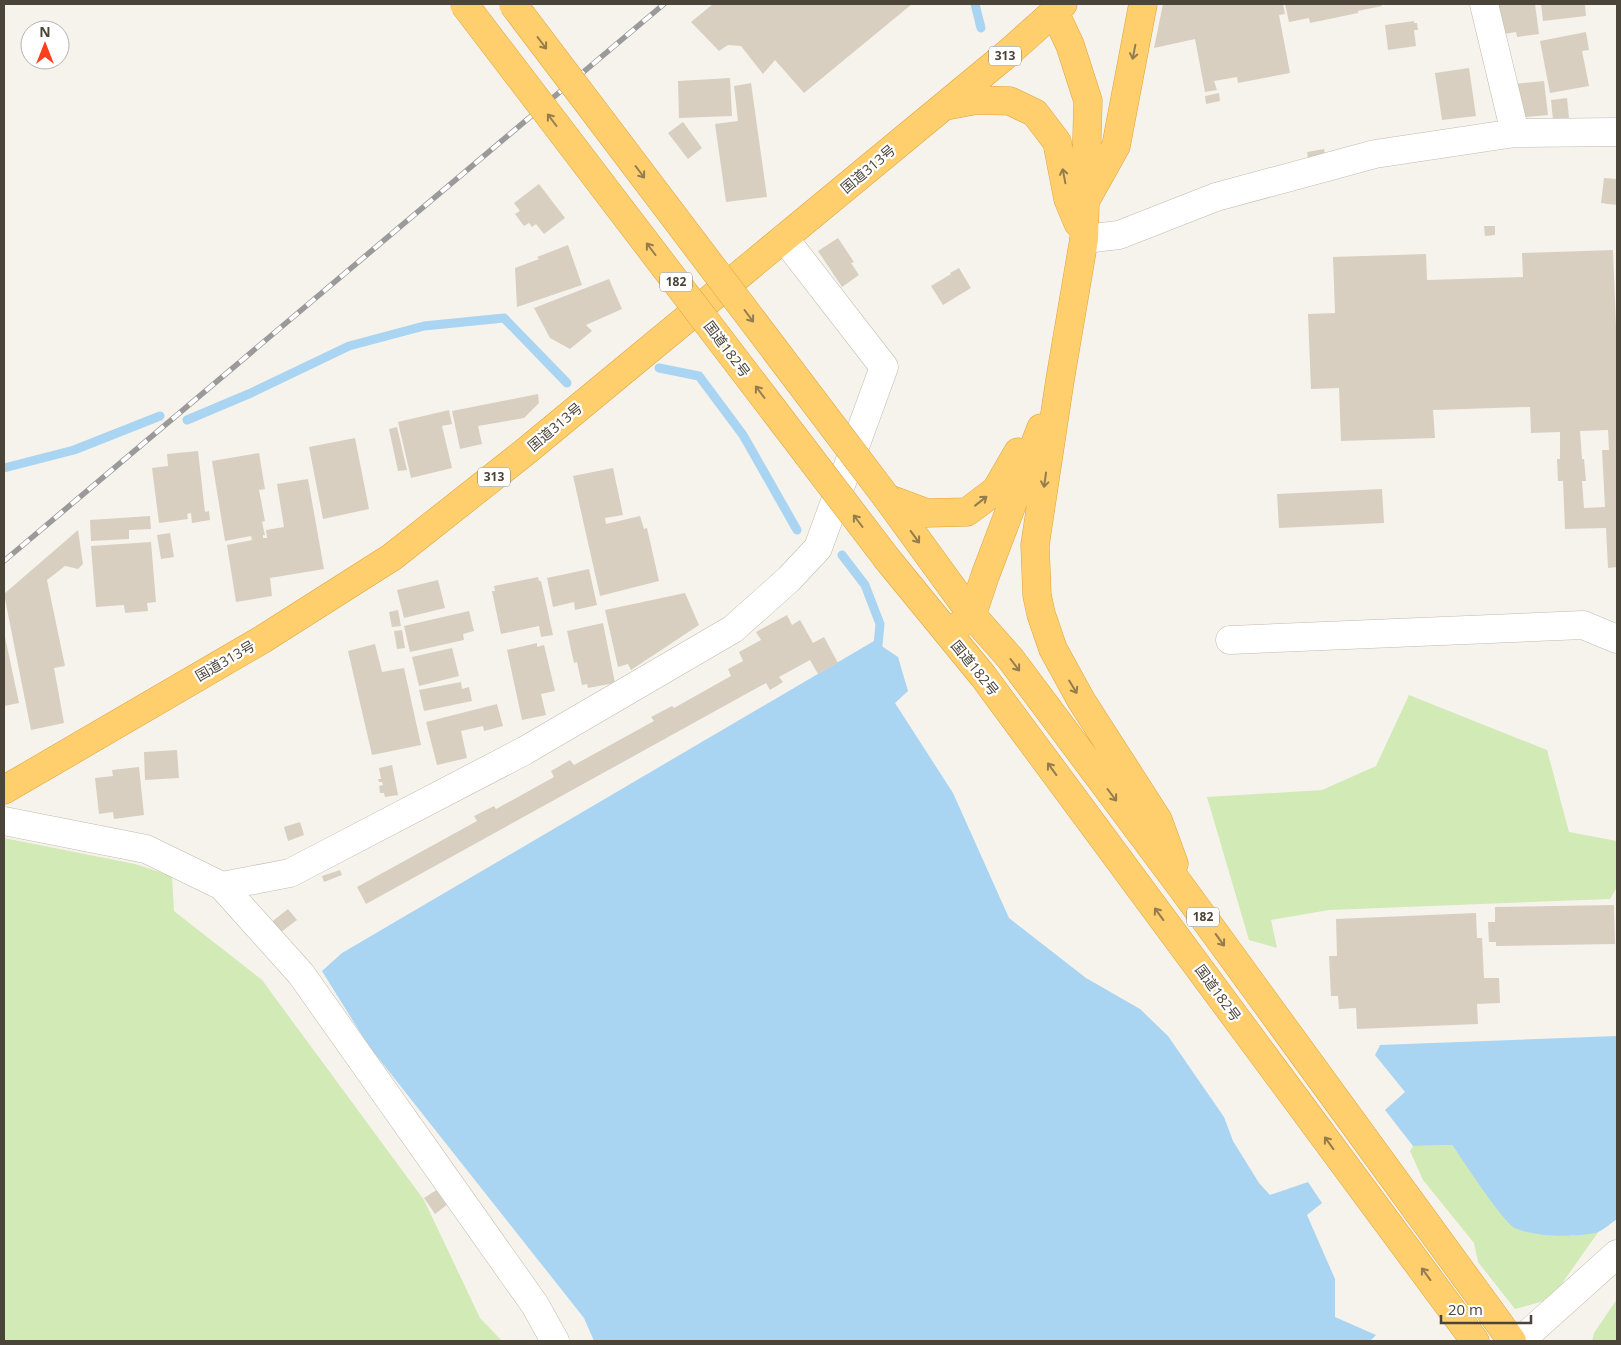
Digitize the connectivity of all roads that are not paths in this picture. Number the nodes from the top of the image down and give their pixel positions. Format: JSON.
{"nodes":[{"id":1,"x":464,"y":4,"type":"edge"},
{"id":2,"x":513,"y":4,"type":"edge"},
{"id":3,"x":1143,"y":4,"type":"edge"},
{"id":4,"x":1484,"y":4,"type":"edge"},
{"id":5,"x":1059,"y":7,"type":"edge"},
{"id":6,"x":944,"y":106,"type":"junction"},
{"id":7,"x":1617,"y":132,"type":"edge"},
{"id":8,"x":1515,"y":133,"type":"junction"},
{"id":9,"x":1085,"y":201,"type":"junction"},
{"id":10,"x":784,"y":238,"type":"junction"},
{"id":11,"x":1084,"y":239,"type":"junction"},
{"id":12,"x":1060,"y":380,"type":"junction"},
{"id":13,"x":887,"y":498,"type":"junction"},
{"id":14,"x":972,"y":615,"type":"junction"},
{"id":15,"x":948,"y":634,"type":"junction"},
{"id":16,"x":1617,"y":639,"type":"edge"},
{"id":17,"x":1230,"y":640,"type":"dead end"},
{"id":18,"x":4,"y":790,"type":"edge"},
{"id":19,"x":4,"y":821,"type":"edge"},
{"id":20,"x":222,"y":886,"type":"junction"},
{"id":21,"x":1182,"y":888,"type":"junction"},
{"id":22,"x":1617,"y":1254,"type":"edge"},
{"id":23,"x":555,"y":1341,"type":"edge"},
{"id":24,"x":1475,"y":1341,"type":"edge"},
{"id":25,"x":1512,"y":1341,"type":"edge"},
{"id":26,"x":1520,"y":1341,"type":"edge"}],
"edges":[{"from":15,"to":1,"type":"highway","name":"国道182号","number":"182","one_way":true,"bridge":true},
{"from":2,"to":13,"type":"highway","number":"182","one_way":true,"bridge":true},
{"from":3,"to":9,"type":"highway","one_way":true},
{"from":4,"to":8,"type":"street"},
{"from":5,"to":6,"type":"highway","name":"国道313号","number":"313"},
{"from":5,"to":9,"type":"highway"},
{"from":6,"to":10,"type":"highway","name":"国道313号","number":"313"},
{"from":11,"to":6,"type":"highway","one_way":true},
{"from":7,"to":8,"type":"street"},
{"from":8,"to":11,"type":"street"},
{"from":9,"to":11,"type":"highway"},
{"from":10,"to":18,"type":"highway","name":"国道313号","number":"313"},
{"from":10,"to":20,"type":"street"},
{"from":11,"to":12,"type":"highway"},
{"from":13,"to":12,"type":"highway","one_way":true},
{"from":12,"to":14,"type":"highway"},
{"from":12,"to":21,"type":"highway","one_way":true},
{"from":13,"to":14,"type":"highway","number":"182","one_way":true},
{"from":14,"to":15,"type":"highway"},
{"from":14,"to":21,"type":"highway","number":"182","one_way":true},
{"from":24,"to":15,"type":"highway","name":"国道182号","number":"182","one_way":true},
{"from":16,"to":17,"type":"street"},
{"from":19,"to":20,"type":"street"},
{"from":20,"to":23,"type":"street"},
{"from":21,"to":25,"type":"highway","number":"182","one_way":true},
{"from":22,"to":26,"type":"street"}]}
